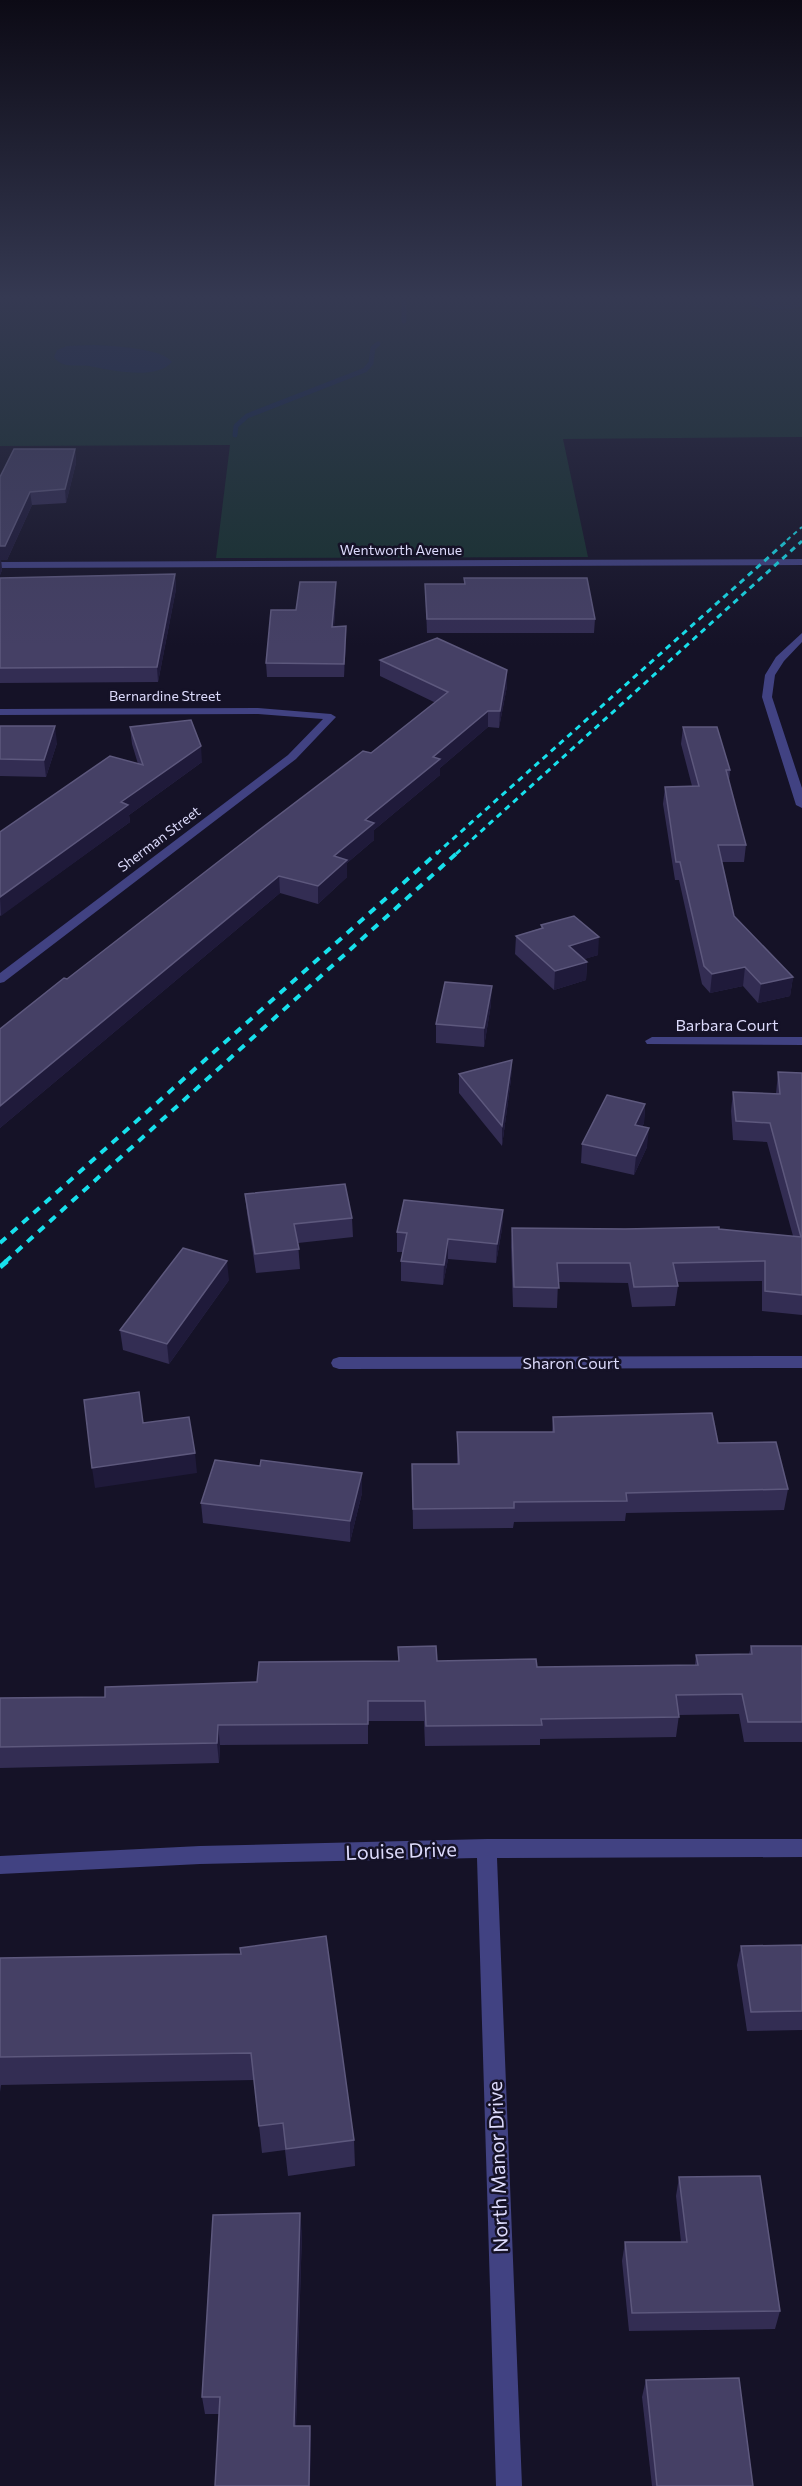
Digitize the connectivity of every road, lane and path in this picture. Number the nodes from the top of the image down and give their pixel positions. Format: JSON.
{"nodes":[{"id":1,"x":802,"y":562,"type":"edge"},
{"id":2,"x":0,"y":565,"type":"edge"},
{"id":3,"x":802,"y":636,"type":"edge"},
{"id":4,"x":0,"y":711,"type":"edge"},
{"id":5,"x":331,"y":717,"type":"joint"},
{"id":6,"x":802,"y":805,"type":"edge"},
{"id":7,"x":0,"y":961,"type":"edge"},
{"id":8,"x":18,"y":966,"type":"junction"},
{"id":9,"x":0,"y":979,"type":"edge"},
{"id":10,"x":652,"y":1041,"type":"dead end"},
{"id":11,"x":802,"y":1041,"type":"edge"},
{"id":12,"x":802,"y":1362,"type":"edge"},
{"id":13,"x":339,"y":1363,"type":"dead end"},
{"id":14,"x":487,"y":1848,"type":"junction"},
{"id":15,"x":802,"y":1848,"type":"edge"},
{"id":16,"x":0,"y":1865,"type":"edge"},
{"id":17,"x":510,"y":2486,"type":"edge"}],
"edges":[{"from":1,"to":2,"type":"street","name":"Wentworth Avenue"},
{"from":3,"to":6,"type":"street"},
{"from":4,"to":5,"type":"street","name":"Bernardine Street"},
{"from":5,"to":8,"type":"street","name":"Sherman Street"},
{"from":7,"to":8,"type":"street"},
{"from":8,"to":9,"type":"street","name":"Sherman Street"},
{"from":10,"to":11,"type":"street","name":"Barbara Court"},
{"from":12,"to":13,"type":"street","name":"Sharon Court"},
{"from":14,"to":15,"type":"street","name":"Louise Drive"},
{"from":14,"to":16,"type":"street","name":"Louise Drive"},
{"from":14,"to":17,"type":"street","name":"North Manor Drive"}]}
